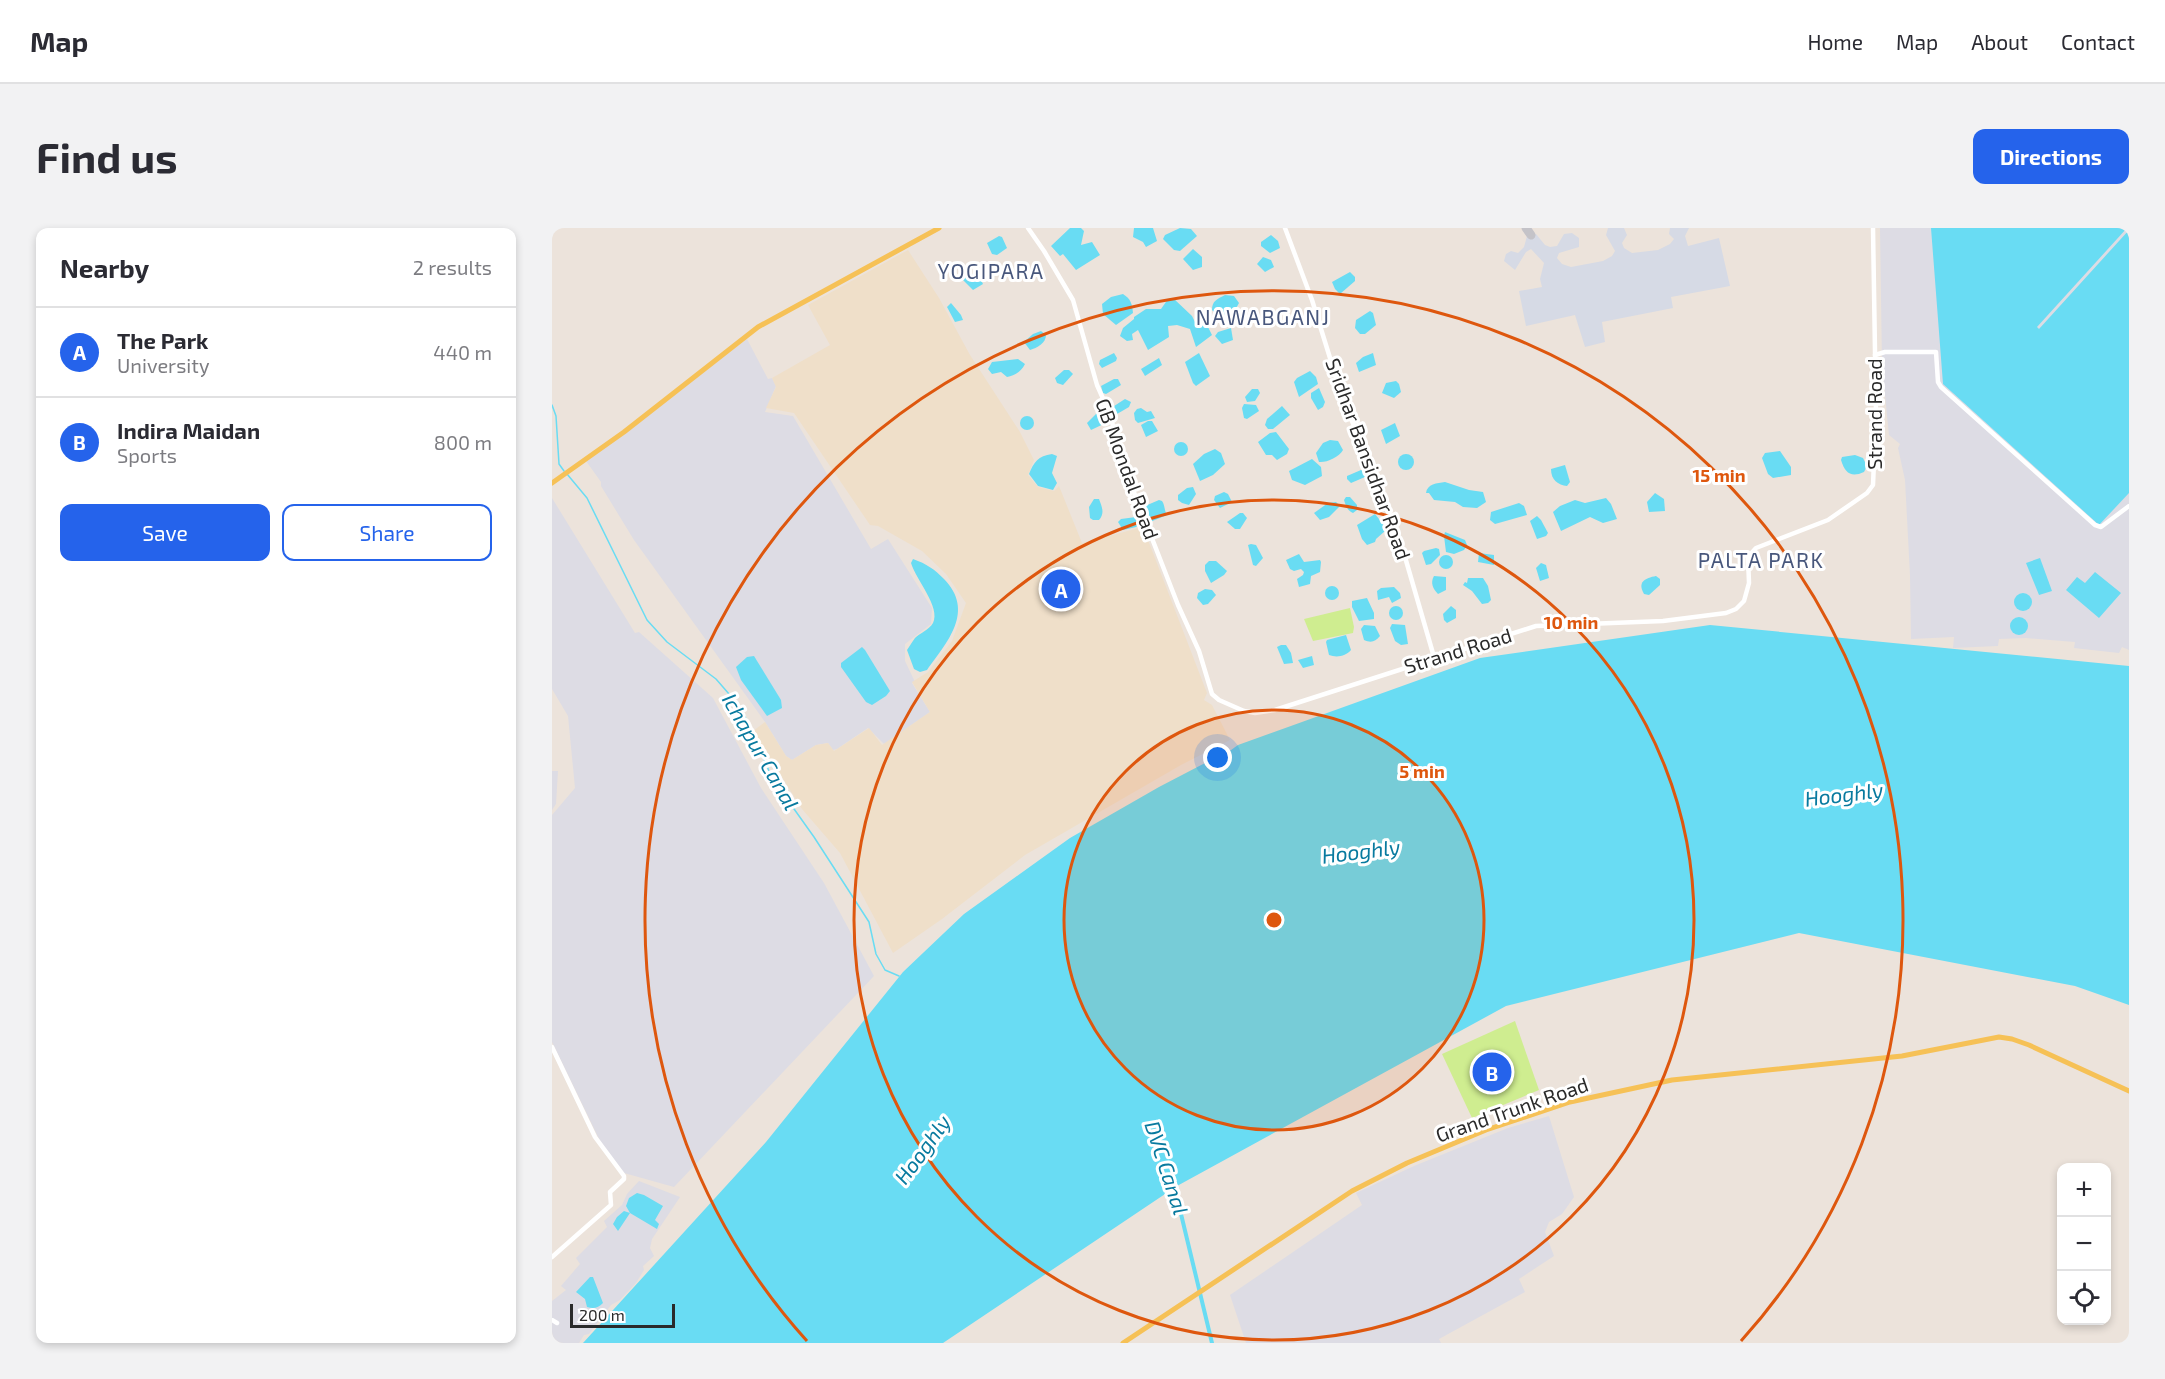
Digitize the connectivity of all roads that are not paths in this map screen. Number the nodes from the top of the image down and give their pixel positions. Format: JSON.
{"nodes":[{"id":1,"x":939,"y":228,"type":"edge"},
{"id":2,"x":1028,"y":228,"type":"edge"},
{"id":3,"x":1285,"y":228,"type":"edge"},
{"id":4,"x":1873,"y":228,"type":"edge"},
{"id":5,"x":1875,"y":355,"type":"junction"},
{"id":6,"x":552,"y":483,"type":"edge"},
{"id":7,"x":2129,"y":506,"type":"edge"},
{"id":8,"x":1434,"y":657,"type":"junction"},
{"id":9,"x":1230,"y":706,"type":"joint"},
{"id":10,"x":552,"y":1047,"type":"edge"},
{"id":11,"x":2129,"y":1091,"type":"edge"},
{"id":12,"x":552,"y":1257,"type":"edge"},
{"id":13,"x":1123,"y":1343,"type":"edge"}],
"edges":[{"from":1,"to":6,"type":"main road"},
{"from":2,"to":9,"type":"street","name":"GB Mondal Road"},
{"from":3,"to":8,"type":"street","name":"Sridhar Bansidhar Road"},
{"from":4,"to":5,"type":"street","name":"Strand Road"},
{"from":5,"to":7,"type":"street"},
{"from":5,"to":8,"type":"street","name":"Strand Road"},
{"from":8,"to":9,"type":"street","name":"Strand Road"},
{"from":10,"to":12,"type":"street"},
{"from":11,"to":13,"type":"main road","name":"Grand Trunk Road"}]}
